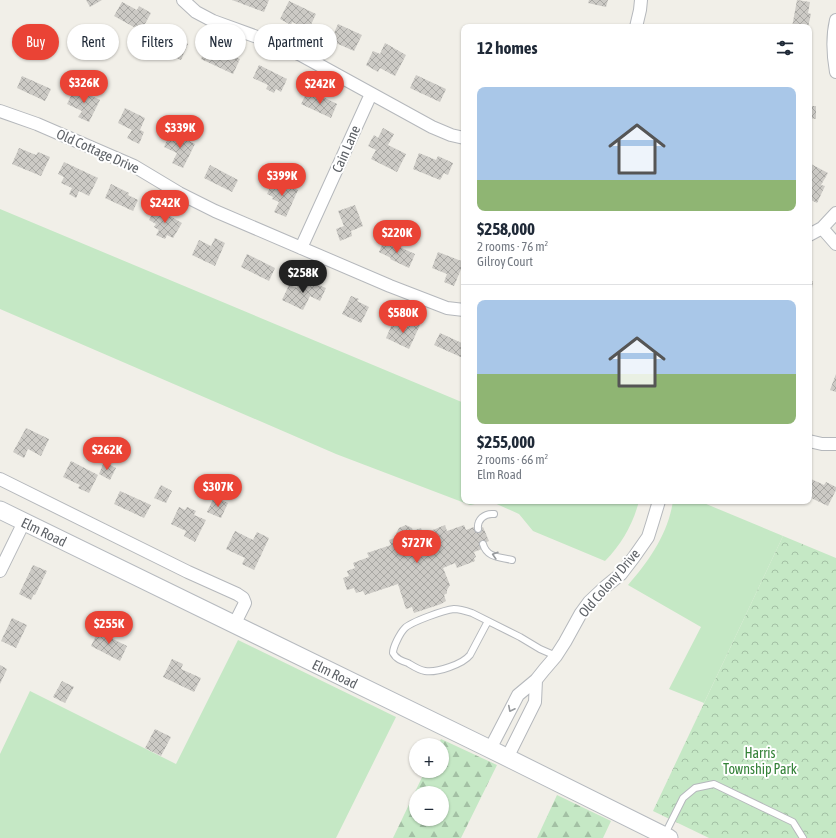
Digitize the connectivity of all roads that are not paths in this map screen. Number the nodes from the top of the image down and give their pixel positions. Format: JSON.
{"nodes":[{"id":1,"x":182,"y":0,"type":"edge"},
{"id":2,"x":641,"y":0,"type":"edge"},
{"id":3,"x":836,"y":20,"type":"edge"},
{"id":4,"x":637,"y":24,"type":"edge"},
{"id":5,"x":836,"y":72,"type":"edge"},
{"id":6,"x":371,"y":94,"type":"junction"},
{"id":7,"x":0,"y":111,"type":"edge"},
{"id":8,"x":461,"y":137,"type":"edge"},
{"id":9,"x":836,"y":212,"type":"edge"},
{"id":10,"x":822,"y":228,"type":"junction"},
{"id":11,"x":812,"y":233,"type":"edge"},
{"id":12,"x":836,"y":244,"type":"edge"},
{"id":13,"x":301,"y":248,"type":"junction"},
{"id":14,"x":461,"y":310,"type":"edge"},
{"id":15,"x":812,"y":442,"type":"edge"},
{"id":16,"x":836,"y":444,"type":"edge"},
{"id":17,"x":0,"y":479,"type":"edge"},
{"id":18,"x":658,"y":504,"type":"edge"},
{"id":19,"x":0,"y":510,"type":"edge"},
{"id":20,"x":494,"y":514,"type":"dead end"},
{"id":21,"x":24,"y":522,"type":"junction"},
{"id":22,"x":478,"y":529,"type":"dead end"},
{"id":23,"x":483,"y":544,"type":"dead end"},
{"id":24,"x":512,"y":560,"type":"dead end"},
{"id":25,"x":0,"y":571,"type":"edge"},
{"id":26,"x":488,"y":621,"type":"junction"},
{"id":27,"x":234,"y":625,"type":"junction"},
{"id":28,"x":556,"y":656,"type":"junction"},
{"id":29,"x":536,"y":680,"type":"junction"},
{"id":30,"x":490,"y":750,"type":"junction"},
{"id":31,"x":507,"y":758,"type":"junction"},
{"id":32,"x":667,"y":837,"type":"edge"},
{"id":33,"x":803,"y":838,"type":"edge"}],
"edges":[{"from":1,"to":6,"type":"street"},
{"from":2,"to":4,"type":"street"},
{"from":3,"to":5,"type":"street"},
{"from":6,"to":8,"type":"street"},
{"from":6,"to":13,"type":"street","name":"Cain Lane"},
{"from":7,"to":13,"type":"street","name":"Old Cottage Drive"},
{"from":9,"to":10,"type":"street"},
{"from":10,"to":11,"type":"street"},
{"from":10,"to":12,"type":"street"},
{"from":13,"to":14,"type":"street","name":"Old Cottage Drive"},
{"from":15,"to":16,"type":"street"},
{"from":17,"to":27,"type":"street"},
{"from":18,"to":28,"type":"street","name":"Old Colony Drive"},
{"from":19,"to":21,"type":"street","name":"Elm Road"},
{"from":20,"to":22,"type":"lane"},
{"from":21,"to":25,"type":"street"},
{"from":21,"to":27,"type":"street","name":"Elm Road"},
{"from":24,"to":23,"type":"lane","one_way":true},
{"from":26,"to":26,"type":"lane"},
{"from":26,"to":28,"type":"lane"},
{"from":27,"to":30,"type":"street","name":"Elm Road"},
{"from":28,"to":29,"type":"street","name":"Old Colony Drive"},
{"from":29,"to":30,"type":"street","name":"Old Colony Drive","one_way":true},
{"from":29,"to":31,"type":"street"},
{"from":30,"to":31,"type":"street","name":"Elm Road"},
{"from":31,"to":32,"type":"street","name":"Elm Road"},
{"from":32,"to":33,"type":"lane"}]}
